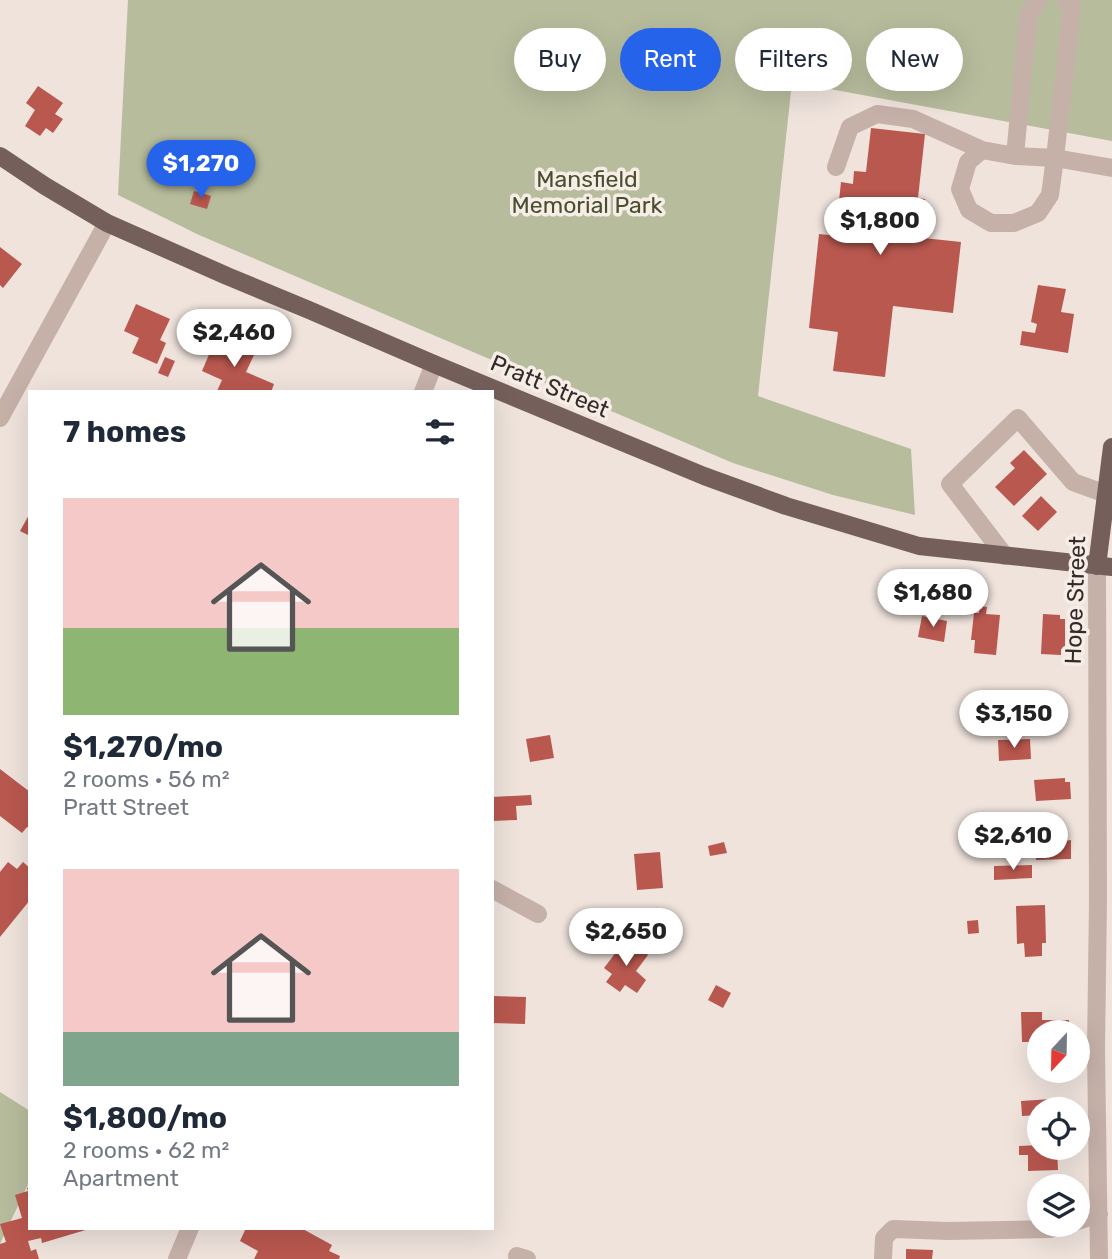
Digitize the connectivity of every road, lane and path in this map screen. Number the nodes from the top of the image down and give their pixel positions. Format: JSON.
{"nodes":[{"id":1,"x":1038,"y":0,"type":"edge"},
{"id":2,"x":1066,"y":0,"type":"edge"},
{"id":3,"x":982,"y":150,"type":"junction"},
{"id":4,"x":0,"y":156,"type":"edge"},
{"id":5,"x":1015,"y":156,"type":"junction"},
{"id":6,"x":1055,"y":158,"type":"junction"},
{"id":7,"x":836,"y":167,"type":"dead end"},
{"id":8,"x":1112,"y":168,"type":"edge"},
{"id":9,"x":107,"y":223,"type":"junction"},
{"id":10,"x":434,"y":364,"type":"junction"},
{"id":11,"x":424,"y":390,"type":"edge"},
{"id":12,"x":0,"y":418,"type":"edge"},
{"id":13,"x":1112,"y":447,"type":"edge"},
{"id":14,"x":1106,"y":494,"type":"junction"},
{"id":15,"x":1005,"y":556,"type":"junction"},
{"id":16,"x":1104,"y":566,"type":"edge"},
{"id":17,"x":494,"y":891,"type":"edge"},
{"id":18,"x":1105,"y":900,"type":"edge"},
{"id":19,"x":538,"y":914,"type":"dead end"},
{"id":20,"x":1099,"y":1214,"type":"junction"},
{"id":21,"x":1090,"y":1217,"type":"edge"},
{"id":22,"x":1027,"y":1229,"type":"edge"},
{"id":23,"x":189,"y":1230,"type":"edge"},
{"id":24,"x":177,"y":1259,"type":"edge"},
{"id":25,"x":883,"y":1259,"type":"edge"},
{"id":26,"x":1099,"y":1259,"type":"edge"}],
"edges":[{"from":1,"to":5,"type":"street"},
{"from":2,"to":6,"type":"street"},
{"from":3,"to":5,"type":"street"},
{"from":3,"to":6,"type":"street"},
{"from":3,"to":7,"type":"street"},
{"from":4,"to":9,"type":"main road","name":"Pratt Street"},
{"from":5,"to":6,"type":"street"},
{"from":6,"to":8,"type":"street"},
{"from":9,"to":10,"type":"main road","name":"Pratt Street"},
{"from":9,"to":12,"type":"street"},
{"from":10,"to":11,"type":"street"},
{"from":10,"to":15,"type":"main road","name":"Pratt Street"},
{"from":13,"to":14,"type":"main road","name":"Hope Street"},
{"from":14,"to":15,"type":"street"},
{"from":14,"to":16,"type":"main road","name":"Hope Street"},
{"from":15,"to":16,"type":"main road","name":"Pratt Street"},
{"from":16,"to":18,"type":"street","name":"Hope Street"},
{"from":17,"to":19,"type":"street"},
{"from":18,"to":20,"type":"street","name":"Hope Street"},
{"from":20,"to":21,"type":"street"},
{"from":20,"to":26,"type":"street","name":"Hope Street"},
{"from":22,"to":25,"type":"street"},
{"from":23,"to":24,"type":"street"}]}
